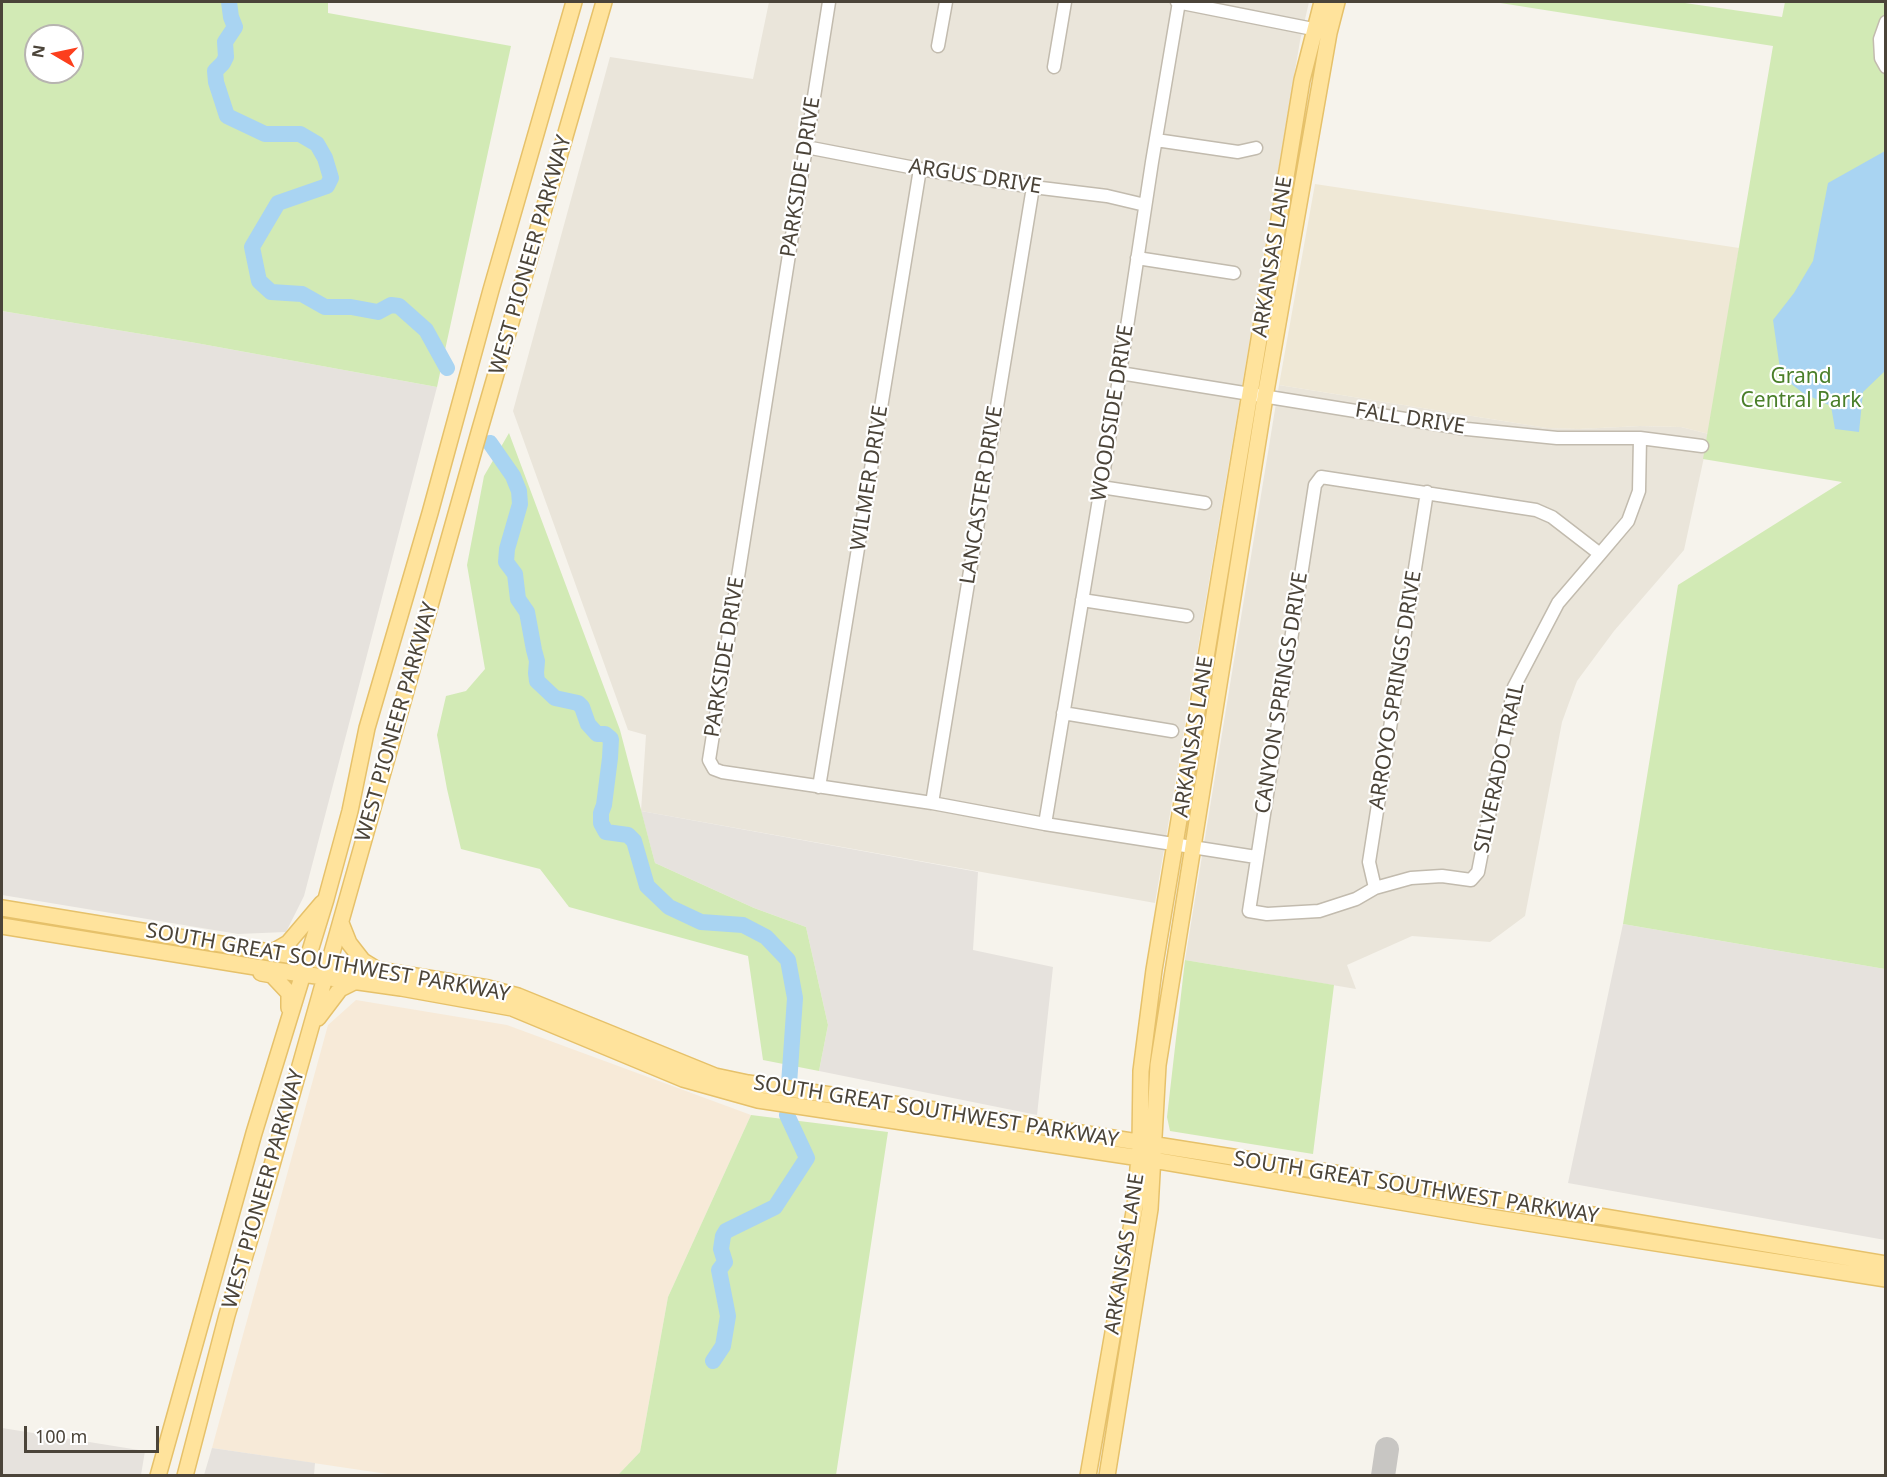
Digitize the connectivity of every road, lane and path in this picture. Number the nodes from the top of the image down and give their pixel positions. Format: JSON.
{"nodes":[{"id":1,"x":574,"y":2,"type":"edge"},
{"id":2,"x":604,"y":2,"type":"edge"},
{"id":3,"x":829,"y":2,"type":"edge"},
{"id":4,"x":946,"y":2,"type":"edge"},
{"id":5,"x":1065,"y":2,"type":"edge"},
{"id":6,"x":1178,"y":2,"type":"edge"},
{"id":7,"x":1322,"y":2,"type":"edge"},
{"id":8,"x":1337,"y":2,"type":"edge"},
{"id":9,"x":1886,"y":22,"type":"edge"},
{"id":10,"x":1321,"y":31,"type":"junction"},
{"id":11,"x":938,"y":46,"type":"dead end"},
{"id":12,"x":1054,"y":67,"type":"dead end"},
{"id":13,"x":1886,"y":67,"type":"edge"},
{"id":14,"x":1156,"y":140,"type":"junction"},
{"id":15,"x":806,"y":147,"type":"junction"},
{"id":16,"x":1256,"y":148,"type":"dead end"},
{"id":17,"x":920,"y":169,"type":"junction"},
{"id":18,"x":1033,"y":187,"type":"junction"},
{"id":19,"x":1145,"y":205,"type":"junction"},
{"id":20,"x":1137,"y":258,"type":"junction"},
{"id":21,"x":1234,"y":273,"type":"dead end"},
{"id":22,"x":1120,"y":373,"type":"junction"},
{"id":23,"x":1258,"y":395,"type":"junction"},
{"id":24,"x":1640,"y":438,"type":"junction"},
{"id":25,"x":1702,"y":446,"type":"dead end"},
{"id":26,"x":1101,"y":487,"type":"junction"},
{"id":27,"x":1427,"y":492,"type":"junction"},
{"id":28,"x":1205,"y":503,"type":"dead end"},
{"id":29,"x":1600,"y":554,"type":"junction"},
{"id":30,"x":1082,"y":600,"type":"junction"},
{"id":31,"x":1187,"y":616,"type":"dead end"},
{"id":32,"x":1063,"y":712,"type":"junction"},
{"id":33,"x":1172,"y":731,"type":"dead end"},
{"id":34,"x":819,"y":787,"type":"junction"},
{"id":35,"x":932,"y":803,"type":"junction"},
{"id":36,"x":1045,"y":824,"type":"junction"},
{"id":37,"x":1176,"y":845,"type":"junction"},
{"id":38,"x":1192,"y":847,"type":"junction"},
{"id":39,"x":1256,"y":857,"type":"junction"},
{"id":40,"x":1376,"y":888,"type":"junction"},
{"id":41,"x":326,"y":899,"type":"junction"},
{"id":42,"x":2,"y":908,"type":"edge"},
{"id":43,"x":341,"y":923,"type":"junction"},
{"id":44,"x":2,"y":926,"type":"edge"},
{"id":45,"x":267,"y":952,"type":"junction"},
{"id":46,"x":230,"y":962,"type":"junction"},
{"id":47,"x":305,"y":966,"type":"junction"},
{"id":48,"x":327,"y":970,"type":"junction"},
{"id":49,"x":379,"y":971,"type":"junction"},
{"id":50,"x":356,"y":981,"type":"junction"},
{"id":51,"x":288,"y":1023,"type":"junction"},
{"id":52,"x":309,"y":1034,"type":"junction"},
{"id":53,"x":1146,"y":1152,"type":"junction"},
{"id":54,"x":1318,"y":1180,"type":"junction"},
{"id":55,"x":1485,"y":1197,"type":"junction"},
{"id":56,"x":1483,"y":1216,"type":"junction"},
{"id":57,"x":1886,"y":1264,"type":"edge"},
{"id":58,"x":1886,"y":1279,"type":"edge"},
{"id":59,"x":205,"y":1308,"type":"junction"},
{"id":60,"x":227,"y":1315,"type":"junction"},
{"id":61,"x":159,"y":1476,"type":"edge"},
{"id":62,"x":185,"y":1476,"type":"edge"},
{"id":63,"x":1088,"y":1476,"type":"edge"},
{"id":64,"x":1107,"y":1476,"type":"edge"}],
"edges":[{"from":1,"to":41,"type":"main road","name":"WEST PIONEER PARKWAY"},
{"from":2,"to":43,"type":"main road","name":"WEST PIONEER PARKWAY"},
{"from":3,"to":15,"type":"street","name":"PARKSIDE DRIVE"},
{"from":4,"to":11,"type":"street"},
{"from":5,"to":12,"type":"street"},
{"from":6,"to":10,"type":"street"},
{"from":6,"to":14,"type":"street","name":"WOODSIDE DRIVE"},
{"from":7,"to":10,"type":"main road","name":"ARKANSAS LANE"},
{"from":8,"to":10,"type":"main road","name":"ARKANSAS LANE"},
{"from":9,"to":13,"type":"street"},
{"from":10,"to":23,"type":"main road","name":"ARKANSAS LANE"},
{"from":14,"to":16,"type":"street"},
{"from":14,"to":19,"type":"street","name":"WOODSIDE DRIVE"},
{"from":15,"to":17,"type":"street","name":"ARGUS DRIVE"},
{"from":15,"to":34,"type":"street","name":"PARKSIDE DRIVE"},
{"from":17,"to":18,"type":"street","name":"ARGUS DRIVE"},
{"from":17,"to":34,"type":"street","name":"WILMER DRIVE"},
{"from":18,"to":19,"type":"street","name":"ARGUS DRIVE"},
{"from":18,"to":35,"type":"street","name":"LANCASTER DRIVE"},
{"from":19,"to":20,"type":"street","name":"WOODSIDE DRIVE"},
{"from":20,"to":21,"type":"street"},
{"from":20,"to":22,"type":"street","name":"WOODSIDE DRIVE"},
{"from":22,"to":23,"type":"street","name":"FALL DRIVE"},
{"from":22,"to":26,"type":"street","name":"WOODSIDE DRIVE"},
{"from":23,"to":24,"type":"street","name":"FALL DRIVE"},
{"from":23,"to":37,"type":"main road","name":"ARKANSAS LANE"},
{"from":23,"to":38,"type":"main road","name":"ARKANSAS LANE"},
{"from":24,"to":25,"type":"street","name":"FALL DRIVE"},
{"from":24,"to":29,"type":"street","name":"SILVERADO TRAIL"},
{"from":26,"to":28,"type":"street"},
{"from":26,"to":30,"type":"street","name":"WOODSIDE DRIVE"},
{"from":27,"to":29,"type":"street"},
{"from":27,"to":39,"type":"street","name":"CANYON SPRINGS DRIVE"},
{"from":27,"to":40,"type":"street","name":"ARROYO SPRINGS DRIVE"},
{"from":29,"to":40,"type":"street","name":"SILVERADO TRAIL"},
{"from":30,"to":31,"type":"street"},
{"from":30,"to":32,"type":"street","name":"WOODSIDE DRIVE"},
{"from":32,"to":33,"type":"street"},
{"from":32,"to":36,"type":"street","name":"WOODSIDE DRIVE"},
{"from":34,"to":35,"type":"street","name":"PARKSIDE DRIVE"},
{"from":35,"to":36,"type":"street","name":"PARKSIDE DRIVE"},
{"from":36,"to":37,"type":"street","name":"PARKSIDE DRIVE"},
{"from":37,"to":38,"type":"street","name":"PARKSIDE DRIVE"},
{"from":37,"to":53,"type":"main road","name":"ARKANSAS LANE"},
{"from":38,"to":39,"type":"street","name":"PARKSIDE DRIVE"},
{"from":38,"to":53,"type":"main road","name":"ARKANSAS LANE"},
{"from":39,"to":40,"type":"street","name":"CANYON SPRINGS DRIVE"},
{"from":41,"to":45,"type":"main road"},
{"from":41,"to":47,"type":"main road","name":"WEST PIONEER PARKWAY"},
{"from":42,"to":45,"type":"main road","name":"SOUTH GREAT SOUTHWEST PARKWAY"},
{"from":43,"to":48,"type":"main road","name":"WEST PIONEER PARKWAY"},
{"from":43,"to":49,"type":"main road"},
{"from":44,"to":46,"type":"main road","name":"SOUTH GREAT SOUTHWEST PARKWAY"},
{"from":45,"to":47,"type":"main road","name":"SOUTH GREAT SOUTHWEST PARKWAY"},
{"from":46,"to":47,"type":"main road","name":"SOUTH GREAT SOUTHWEST PARKWAY"},
{"from":46,"to":51,"type":"main road"},
{"from":47,"to":48,"type":"main road","name":"SOUTH GREAT SOUTHWEST PARKWAY"},
{"from":47,"to":51,"type":"main road","name":"WEST PIONEER PARKWAY"},
{"from":48,"to":49,"type":"main road","name":"SOUTH GREAT SOUTHWEST PARKWAY"},
{"from":48,"to":50,"type":"main road","name":"SOUTH GREAT SOUTHWEST PARKWAY"},
{"from":48,"to":52,"type":"main road","name":"WEST PIONEER PARKWAY"},
{"from":49,"to":53,"type":"main road","name":"SOUTH GREAT SOUTHWEST PARKWAY"},
{"from":50,"to":52,"type":"main road"},
{"from":50,"to":53,"type":"main road","name":"SOUTH GREAT SOUTHWEST PARKWAY"},
{"from":51,"to":59,"type":"main road","name":"WEST PIONEER PARKWAY"},
{"from":52,"to":60,"type":"main road","name":"WEST PIONEER PARKWAY"},
{"from":53,"to":54,"type":"main road","name":"SOUTH GREAT SOUTHWEST PARKWAY"},
{"from":53,"to":63,"type":"main road","name":"ARKANSAS LANE"},
{"from":53,"to":64,"type":"main road","name":"ARKANSAS LANE"},
{"from":54,"to":55,"type":"main road","name":"SOUTH GREAT SOUTHWEST PARKWAY"},
{"from":54,"to":56,"type":"main road","name":"SOUTH GREAT SOUTHWEST PARKWAY"},
{"from":55,"to":56,"type":"main road"},
{"from":55,"to":57,"type":"main road","name":"SOUTH GREAT SOUTHWEST PARKWAY"},
{"from":56,"to":58,"type":"main road","name":"SOUTH GREAT SOUTHWEST PARKWAY"},
{"from":59,"to":60,"type":"main road"},
{"from":59,"to":61,"type":"main road","name":"WEST PIONEER PARKWAY"},
{"from":60,"to":62,"type":"main road","name":"WEST PIONEER PARKWAY"}]}
